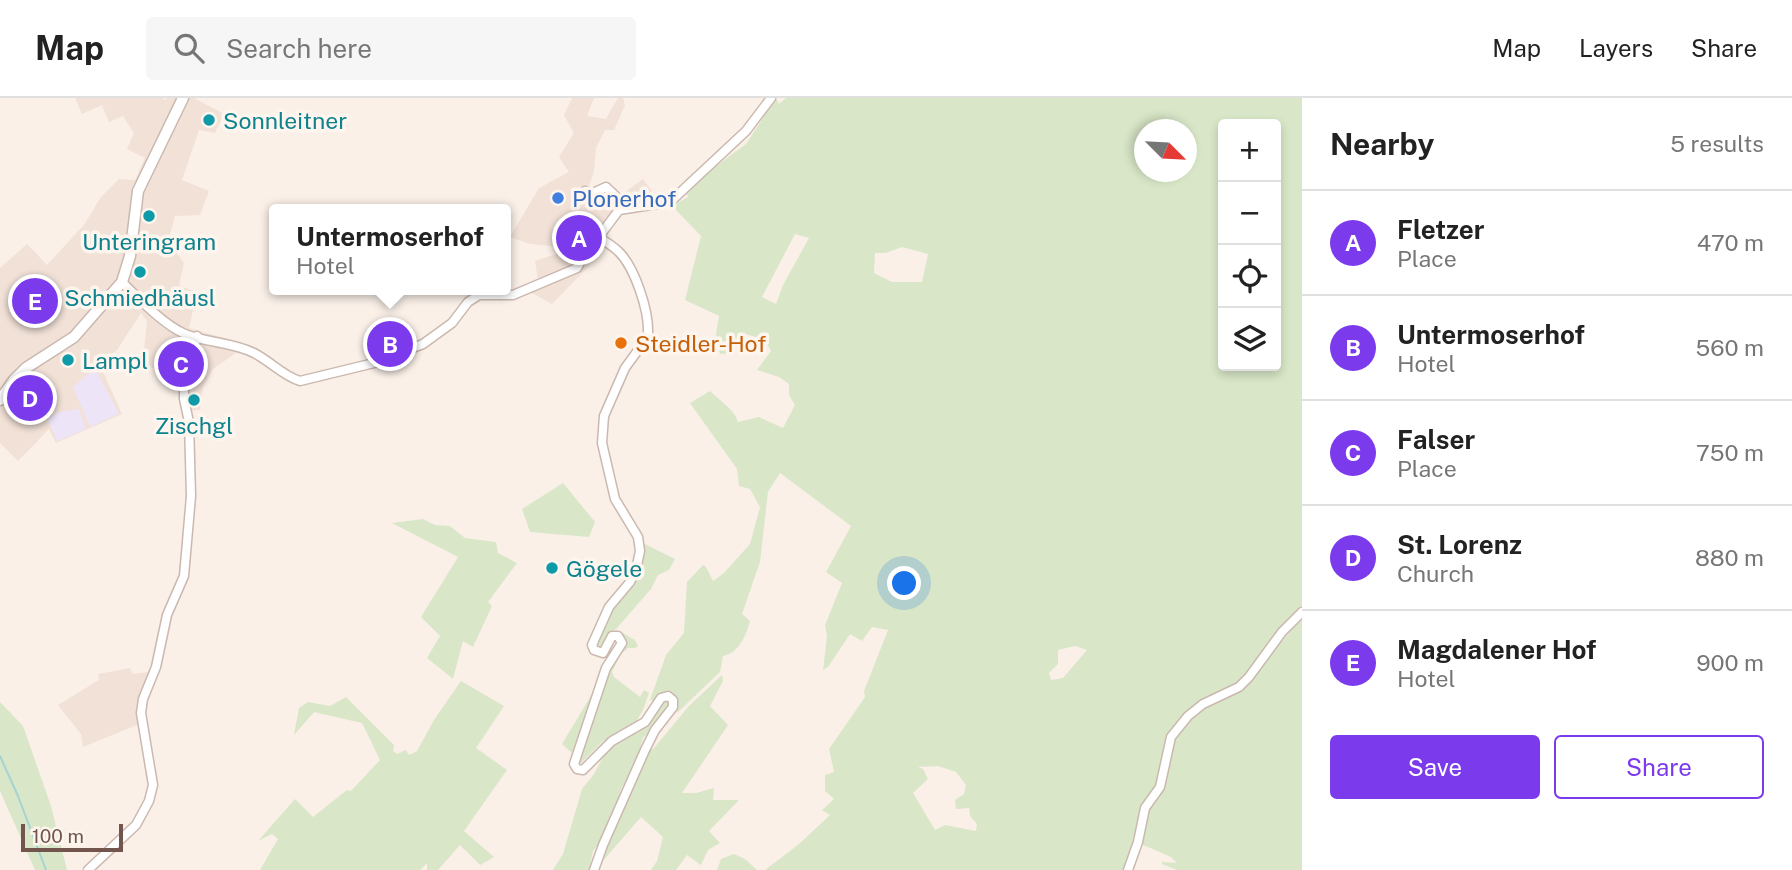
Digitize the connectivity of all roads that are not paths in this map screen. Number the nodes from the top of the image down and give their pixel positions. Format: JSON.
{"nodes":[{"id":1,"x":183,"y":98,"type":"edge"},
{"id":2,"x":771,"y":98,"type":"edge"},
{"id":3,"x":585,"y":191,"type":"dead end"},
{"id":4,"x":634,"y":207,"type":"junction"},
{"id":5,"x":595,"y":237,"type":"junction"},
{"id":6,"x":122,"y":282,"type":"junction"},
{"id":7,"x":197,"y":337,"type":"junction"},
{"id":8,"x":0,"y":400,"type":"edge"},
{"id":9,"x":1302,"y":612,"type":"edge"},
{"id":10,"x":88,"y":870,"type":"edge"},
{"id":11,"x":594,"y":870,"type":"edge"},
{"id":12,"x":1128,"y":870,"type":"edge"}],
"edges":[{"from":1,"to":6,"type":"street"},
{"from":2,"to":4,"type":"street"},
{"from":3,"to":4,"type":"street"},
{"from":4,"to":5,"type":"street"},
{"from":5,"to":7,"type":"street"},
{"from":5,"to":11,"type":"street"},
{"from":6,"to":7,"type":"street"},
{"from":6,"to":8,"type":"street"},
{"from":7,"to":10,"type":"street"},
{"from":9,"to":12,"type":"street"}]}
